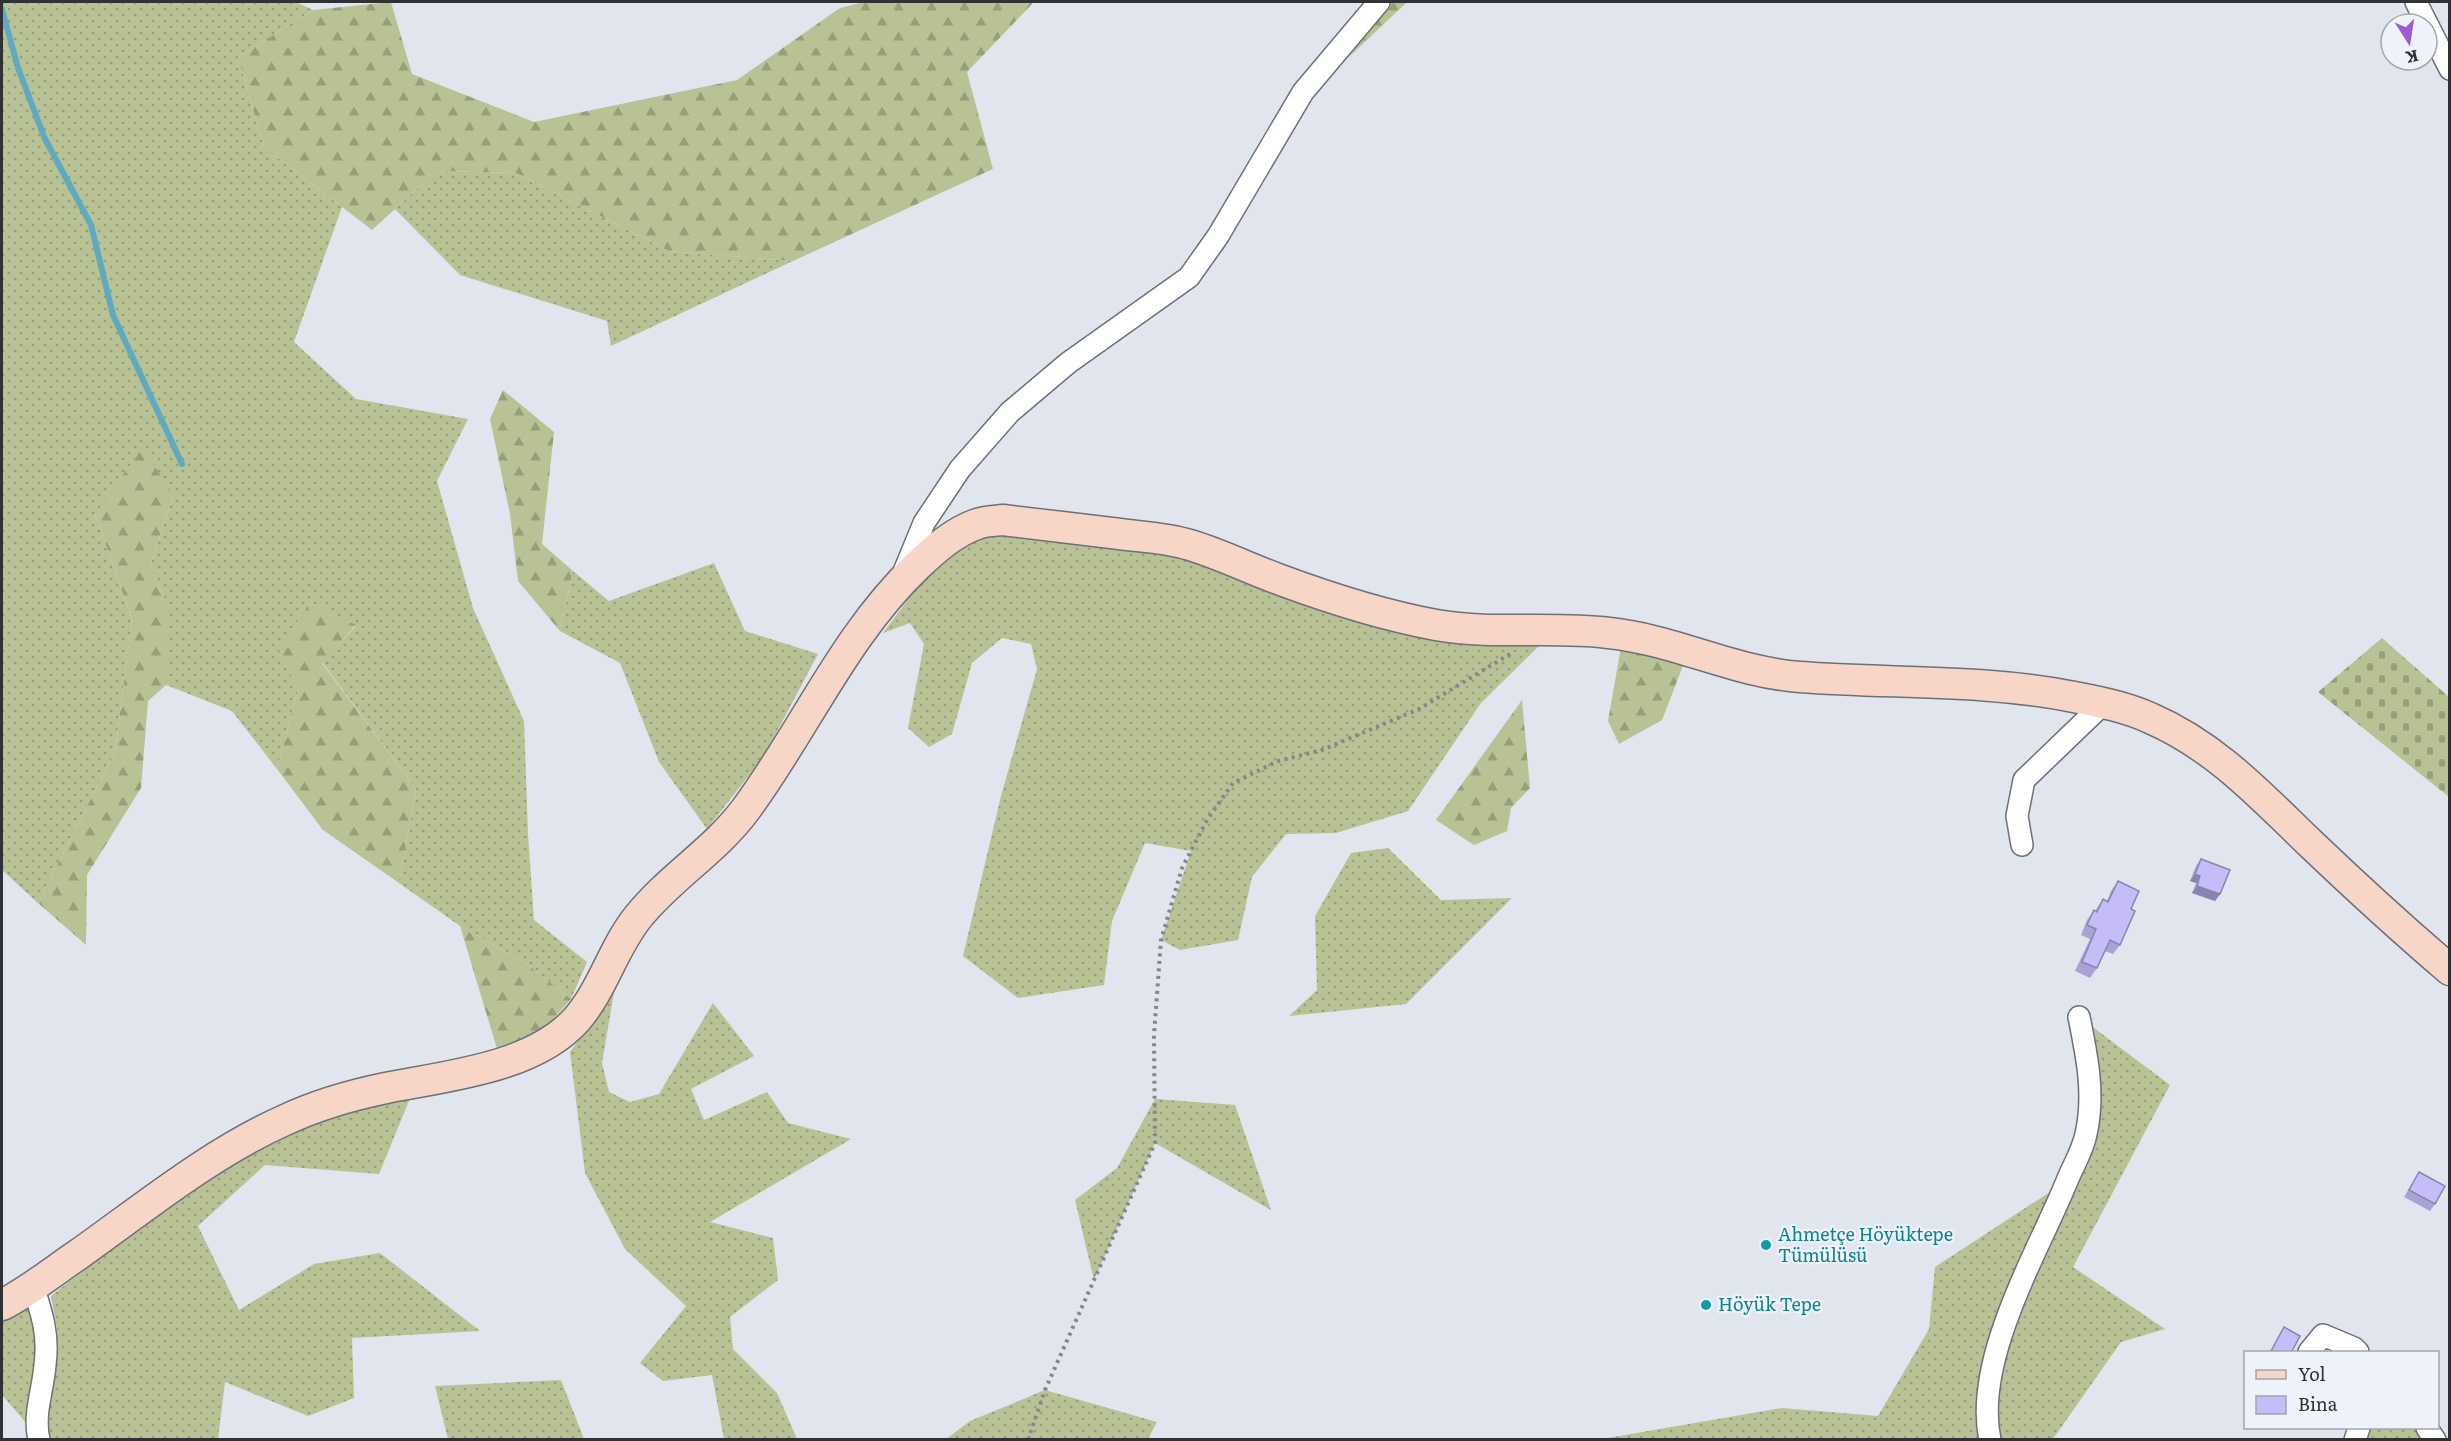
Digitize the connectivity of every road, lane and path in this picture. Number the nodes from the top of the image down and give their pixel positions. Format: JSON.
{"nodes":[{"id":1,"x":1379,"y":2,"type":"edge"},
{"id":2,"x":2416,"y":2,"type":"edge"},
{"id":3,"x":2450,"y":69,"type":"edge"},
{"id":4,"x":899,"y":584,"type":"junction"},
{"id":5,"x":1542,"y":631,"type":"junction"},
{"id":6,"x":2104,"y":703,"type":"junction"},
{"id":7,"x":2022,"y":845,"type":"dead end"},
{"id":8,"x":2450,"y":970,"type":"edge"},
{"id":9,"x":2079,"y":1017,"type":"dead end"},
{"id":10,"x":33,"y":1286,"type":"junction"},
{"id":11,"x":2,"y":1305,"type":"edge"},
{"id":12,"x":2310,"y":1351,"type":"edge"},
{"id":13,"x":2356,"y":1351,"type":"edge"},
{"id":14,"x":39,"y":1440,"type":"edge"},
{"id":15,"x":1028,"y":1440,"type":"edge"},
{"id":16,"x":1990,"y":1440,"type":"edge"}],
"edges":[{"from":1,"to":4,"type":"street"},
{"from":2,"to":3,"type":"street"},
{"from":4,"to":5,"type":"street"},
{"from":4,"to":10,"type":"street"},
{"from":5,"to":6,"type":"street"},
{"from":5,"to":15,"type":"path"},
{"from":6,"to":7,"type":"street"},
{"from":6,"to":8,"type":"street"},
{"from":9,"to":16,"type":"street"},
{"from":10,"to":11,"type":"street"},
{"from":10,"to":14,"type":"street"},
{"from":12,"to":13,"type":"street"}]}
